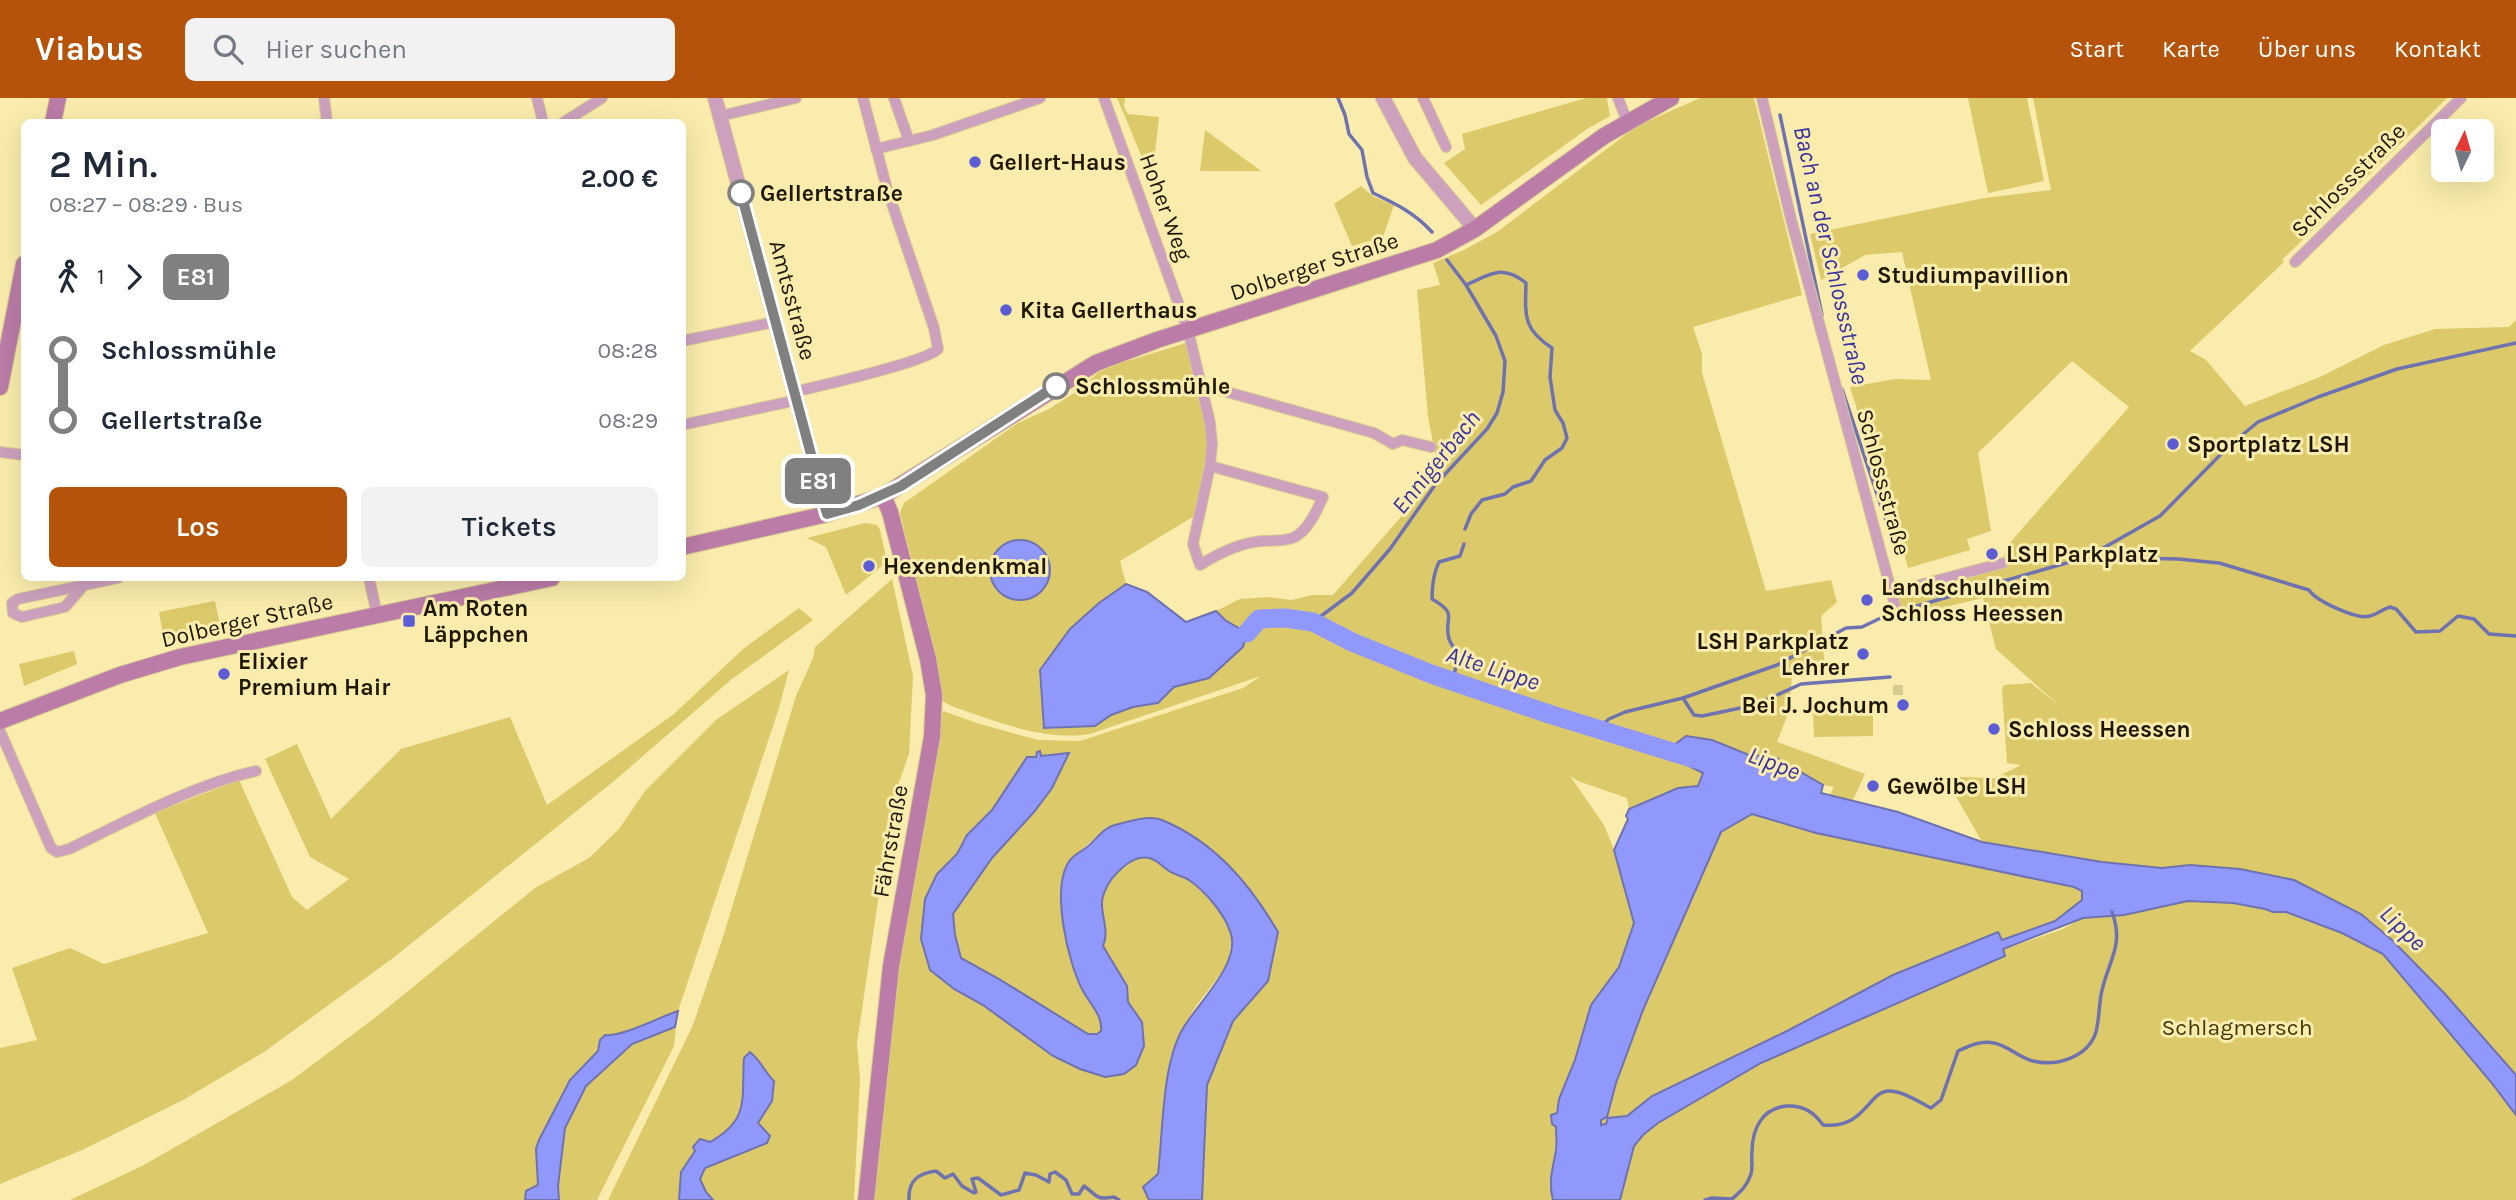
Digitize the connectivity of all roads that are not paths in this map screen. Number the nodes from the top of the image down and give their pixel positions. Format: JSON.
{"nodes":[{"id":1,"x":58,"y":98,"type":"edge"},
{"id":2,"x":324,"y":98,"type":"edge"},
{"id":3,"x":537,"y":98,"type":"edge"},
{"id":4,"x":602,"y":98,"type":"edge"},
{"id":5,"x":715,"y":98,"type":"edge"},
{"id":6,"x":796,"y":98,"type":"edge"},
{"id":7,"x":863,"y":98,"type":"edge"},
{"id":8,"x":894,"y":98,"type":"edge"},
{"id":9,"x":1040,"y":98,"type":"edge"},
{"id":10,"x":1104,"y":98,"type":"edge"},
{"id":11,"x":1382,"y":98,"type":"edge"},
{"id":12,"x":1423,"y":98,"type":"edge"},
{"id":13,"x":1618,"y":98,"type":"edge"},
{"id":14,"x":1671,"y":98,"type":"edge"},
{"id":15,"x":1762,"y":98,"type":"edge"},
{"id":16,"x":2460,"y":98,"type":"edge"},
{"id":17,"x":720,"y":116,"type":"junction"},
{"id":18,"x":54,"y":119,"type":"edge"},
{"id":19,"x":327,"y":119,"type":"edge"},
{"id":20,"x":542,"y":119,"type":"edge"},
{"id":21,"x":569,"y":119,"type":"edge"},
{"id":22,"x":1627,"y":121,"type":"junction"},
{"id":23,"x":909,"y":141,"type":"junction"},
{"id":24,"x":1446,"y":147,"type":"dead end"},
{"id":25,"x":876,"y":149,"type":"junction"},
{"id":26,"x":1475,"y":229,"type":"junction"},
{"id":27,"x":2295,"y":262,"type":"dead end"},
{"id":28,"x":21,"y":276,"type":"edge"},
{"id":29,"x":775,"y":322,"type":"junction"},
{"id":30,"x":1188,"y":330,"type":"junction"},
{"id":31,"x":686,"y":340,"type":"edge"},
{"id":32,"x":4,"y":345,"type":"edge"},
{"id":33,"x":1202,"y":386,"type":"junction"},
{"id":34,"x":0,"y":387,"type":"edge"},
{"id":35,"x":796,"y":396,"type":"junction"},
{"id":36,"x":686,"y":424,"type":"edge"},
{"id":37,"x":1431,"y":447,"type":"dead end"},
{"id":38,"x":0,"y":452,"type":"edge"},
{"id":39,"x":21,"y":455,"type":"edge"},
{"id":40,"x":1210,"y":467,"type":"junction"},
{"id":41,"x":883,"y":496,"type":"junction"},
{"id":42,"x":827,"y":514,"type":"junction"},
{"id":43,"x":686,"y":546,"type":"edge"},
{"id":44,"x":2003,"y":563,"type":"dead end"},
{"id":45,"x":83,"y":581,"type":"edge"},
{"id":46,"x":370,"y":581,"type":"edge"},
{"id":47,"x":538,"y":581,"type":"edge"},
{"id":48,"x":1893,"y":592,"type":"junction"},
{"id":49,"x":1897,"y":610,"type":"dead end"},
{"id":50,"x":377,"y":615,"type":"junction"},
{"id":51,"x":0,"y":721,"type":"edge"},
{"id":52,"x":0,"y":731,"type":"edge"},
{"id":53,"x":256,"y":771,"type":"dead end"},
{"id":54,"x":866,"y":1200,"type":"edge"}],
"edges":[{"from":1,"to":18,"type":"main road"},
{"from":2,"to":19,"type":"street"},
{"from":3,"to":20,"type":"street"},
{"from":4,"to":21,"type":"street"},
{"from":5,"to":17,"type":"street","name":"Amtsstraße"},
{"from":6,"to":17,"type":"street"},
{"from":7,"to":25,"type":"street"},
{"from":8,"to":23,"type":"street"},
{"from":9,"to":23,"type":"street"},
{"from":10,"to":30,"type":"street","name":"Hoher Weg"},
{"from":11,"to":26,"type":"street"},
{"from":12,"to":24,"type":"street"},
{"from":13,"to":22,"type":"street"},
{"from":14,"to":22,"type":"main road","name":"Dolberger Straße"},
{"from":15,"to":48,"type":"street","name":"Schlossstraße"},
{"from":16,"to":27,"type":"street","name":"Schlossstraße"},
{"from":17,"to":29,"type":"street","name":"Amtsstraße"},
{"from":22,"to":26,"type":"main road","name":"Dolberger Straße"},
{"from":23,"to":25,"type":"street"},
{"from":25,"to":35,"type":"street"},
{"from":26,"to":30,"type":"main road","name":"Dolberger Straße"},
{"from":28,"to":32,"type":"main road"},
{"from":29,"to":31,"type":"street"},
{"from":29,"to":35,"type":"street","name":"Amtsstraße"},
{"from":30,"to":33,"type":"street","name":"Hoher Weg"},
{"from":30,"to":41,"type":"main road","name":"Dolberger Straße"},
{"from":32,"to":34,"type":"main road"},
{"from":33,"to":37,"type":"street"},
{"from":33,"to":40,"type":"street","name":"Hoher Weg"},
{"from":35,"to":36,"type":"street"},
{"from":35,"to":42,"type":"street","name":"Amtsstraße"},
{"from":38,"to":39,"type":"street"},
{"from":40,"to":40,"type":"street","name":"Hoher Weg"},
{"from":41,"to":42,"type":"main road","name":"Dolberger Straße"},
{"from":41,"to":54,"type":"main road","name":"Fährstraße"},
{"from":42,"to":43,"type":"main road","name":"Dolberger Straße"},
{"from":44,"to":48,"type":"street","name":"Schlossstraße"},
{"from":45,"to":45,"type":"street"},
{"from":46,"to":50,"type":"street"},
{"from":47,"to":50,"type":"main road","name":"Dolberger Straße"},
{"from":48,"to":49,"type":"street","name":"Schlossstraße"},
{"from":50,"to":51,"type":"main road","name":"Dolberger Straße"},
{"from":52,"to":53,"type":"street"}]}
